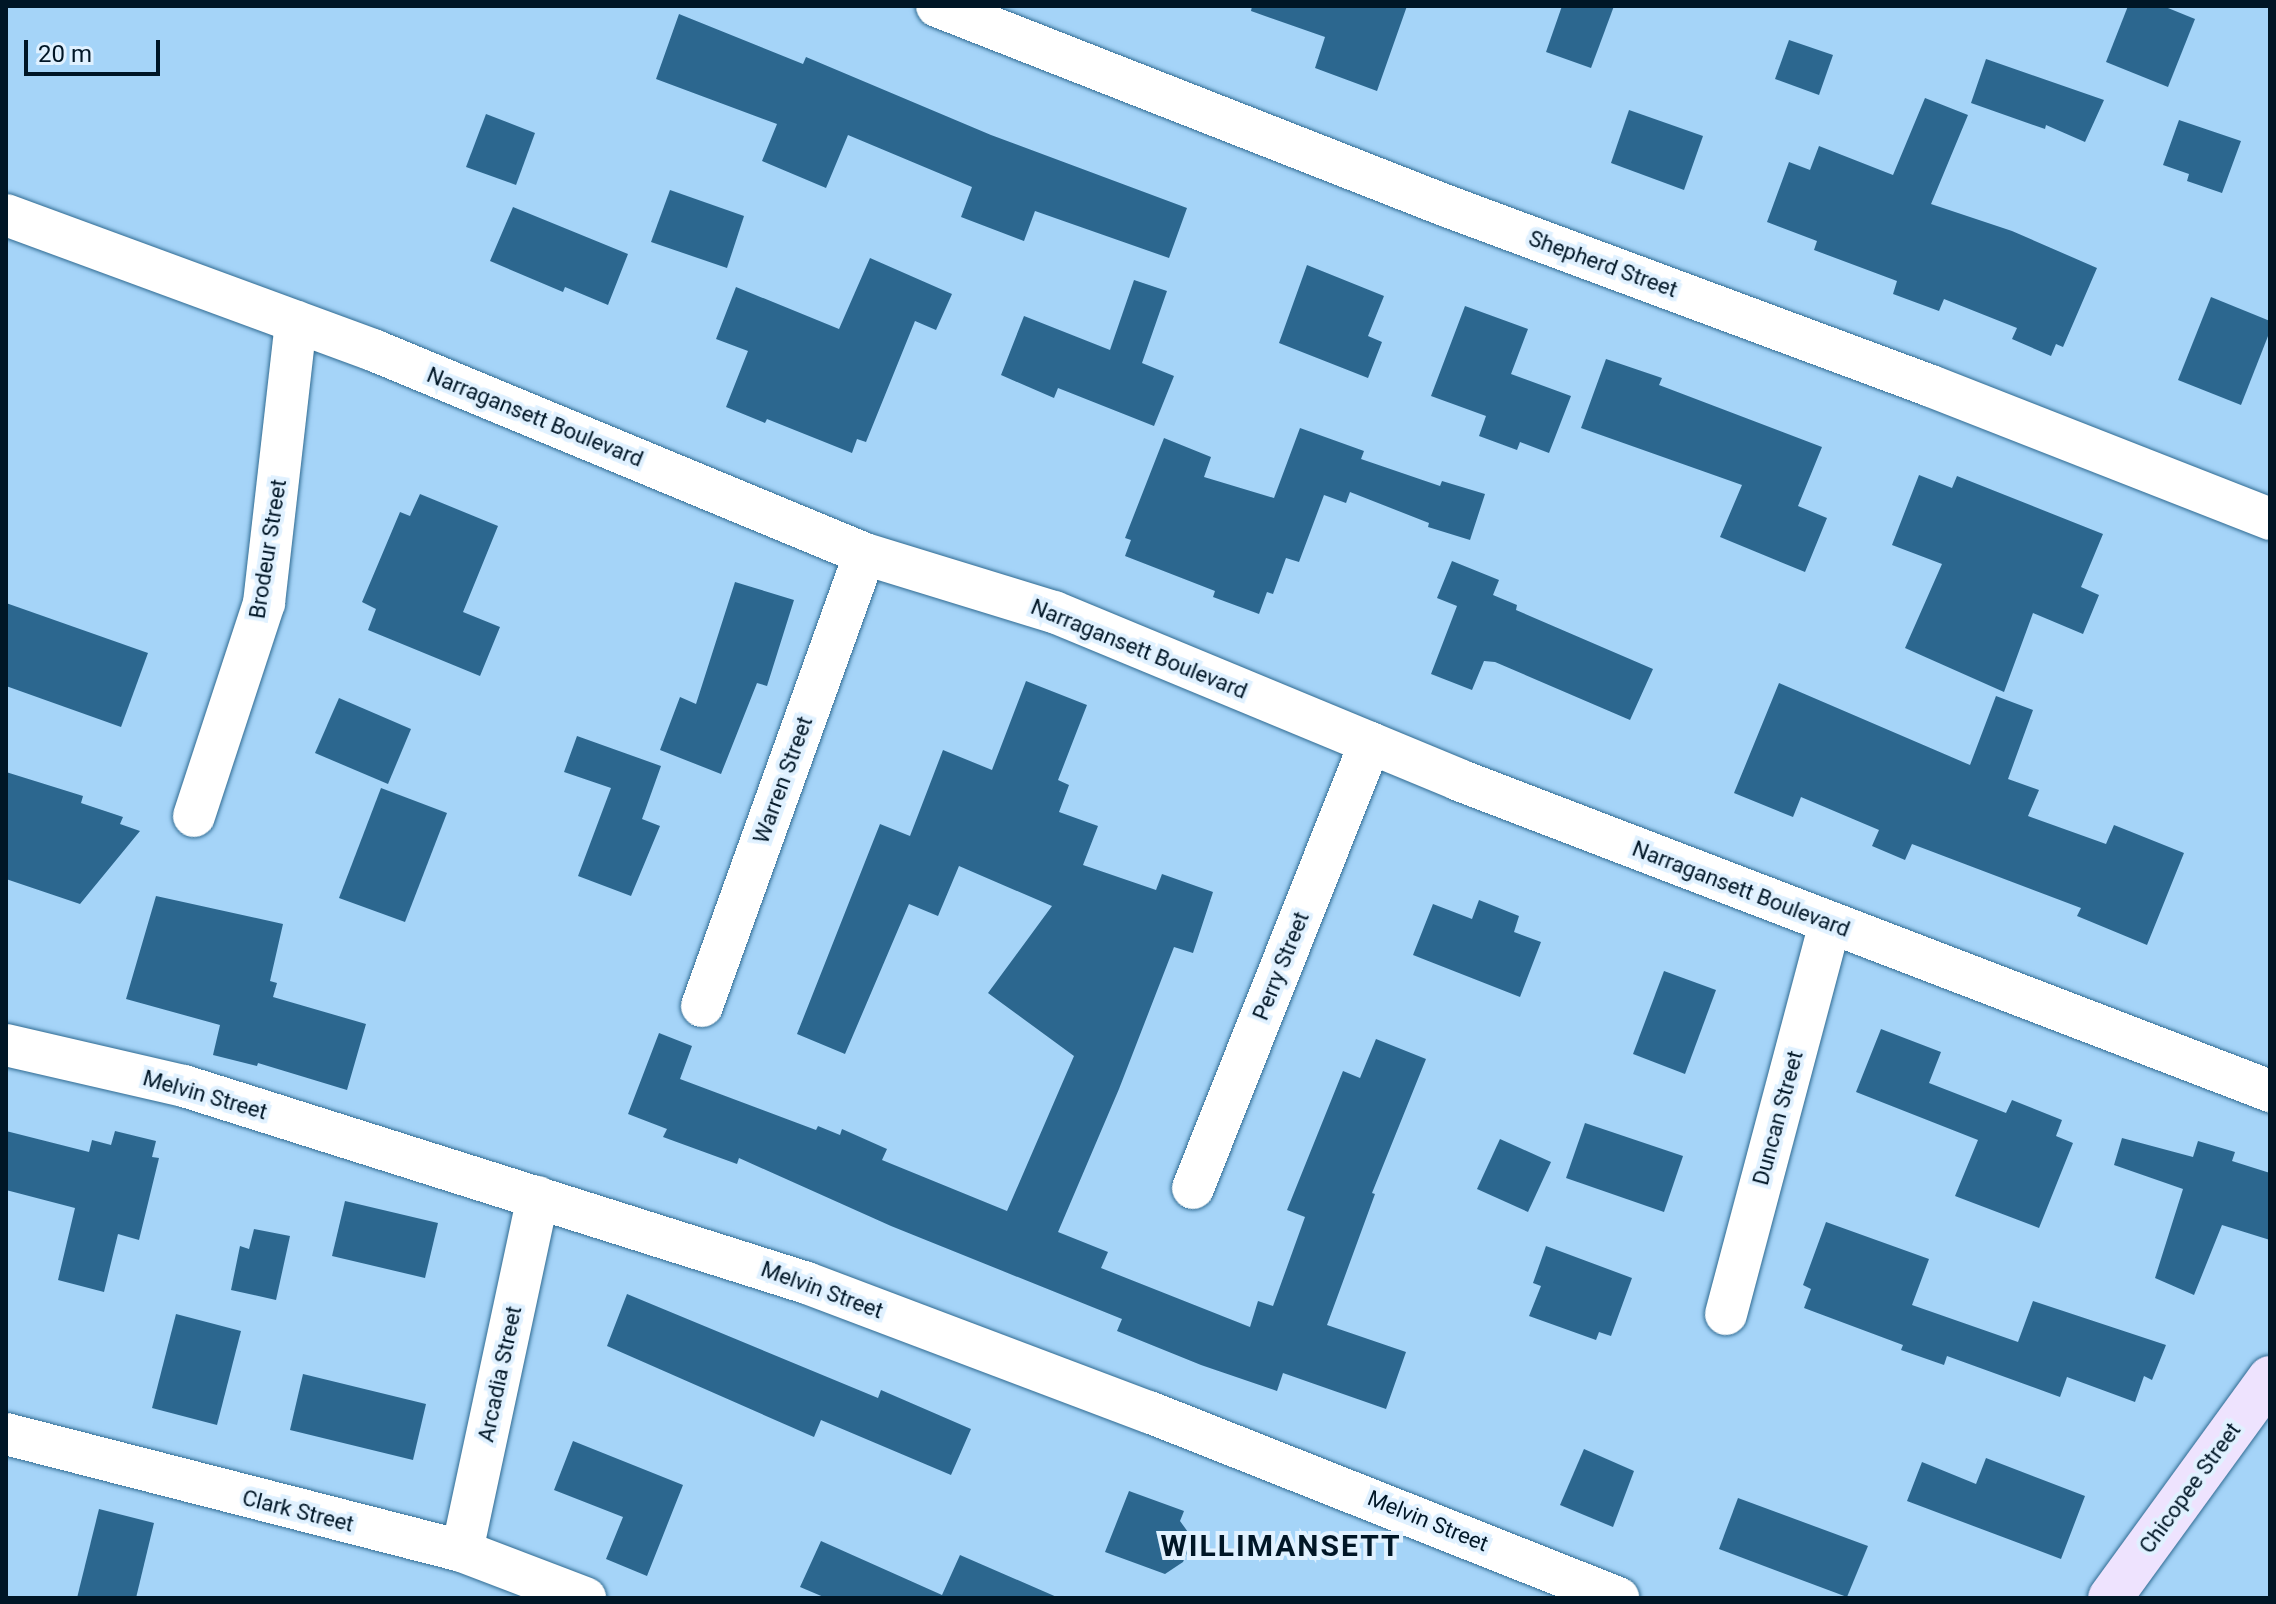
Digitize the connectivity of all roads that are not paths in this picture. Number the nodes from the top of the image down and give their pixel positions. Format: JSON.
{"nodes":[{"id":1,"x":937,"y":6,"type":"edge"},
{"id":2,"x":6,"y":215,"type":"edge"},
{"id":3,"x":296,"y":322,"type":"junction"},
{"id":4,"x":2270,"y":519,"type":"edge"},
{"id":5,"x":865,"y":554,"type":"junction"},
{"id":6,"x":1370,"y":743,"type":"junction"},
{"id":7,"x":194,"y":816,"type":"dead end"},
{"id":8,"x":1830,"y":923,"type":"junction"},
{"id":9,"x":702,"y":1006,"type":"dead end"},
{"id":10,"x":6,"y":1045,"type":"edge"},
{"id":11,"x":2270,"y":1091,"type":"edge"},
{"id":12,"x":1193,"y":1188,"type":"dead end"},
{"id":13,"x":538,"y":1197,"type":"junction"},
{"id":14,"x":1726,"y":1314,"type":"dead end"},
{"id":15,"x":2270,"y":1378,"type":"edge"},
{"id":16,"x":6,"y":1434,"type":"edge"},
{"id":17,"x":462,"y":1551,"type":"junction"},
{"id":18,"x":585,"y":1598,"type":"edge"},
{"id":19,"x":1618,"y":1598,"type":"edge"},
{"id":20,"x":2110,"y":1598,"type":"edge"}],
"edges":[{"from":1,"to":4,"type":"street","name":"Shepherd Street"},
{"from":2,"to":3,"type":"street","name":"Narragansett Boulevard"},
{"from":3,"to":5,"type":"street","name":"Narragansett Boulevard"},
{"from":3,"to":7,"type":"street","name":"Brodeur Street"},
{"from":5,"to":6,"type":"street","name":"Narragansett Boulevard"},
{"from":5,"to":9,"type":"street","name":"Warren Street"},
{"from":6,"to":8,"type":"street","name":"Narragansett Boulevard"},
{"from":6,"to":12,"type":"street","name":"Perry Street"},
{"from":8,"to":11,"type":"street","name":"Narragansett Boulevard"},
{"from":8,"to":14,"type":"street","name":"Duncan Street"},
{"from":10,"to":13,"type":"street","name":"Melvin Street"},
{"from":13,"to":17,"type":"street","name":"Arcadia Street"},
{"from":13,"to":19,"type":"street","name":"Melvin Street"},
{"from":15,"to":20,"type":"main road","name":"Chicopee Street"},
{"from":16,"to":17,"type":"street","name":"Clark Street"},
{"from":17,"to":18,"type":"street","name":"Clark Street"}]}
